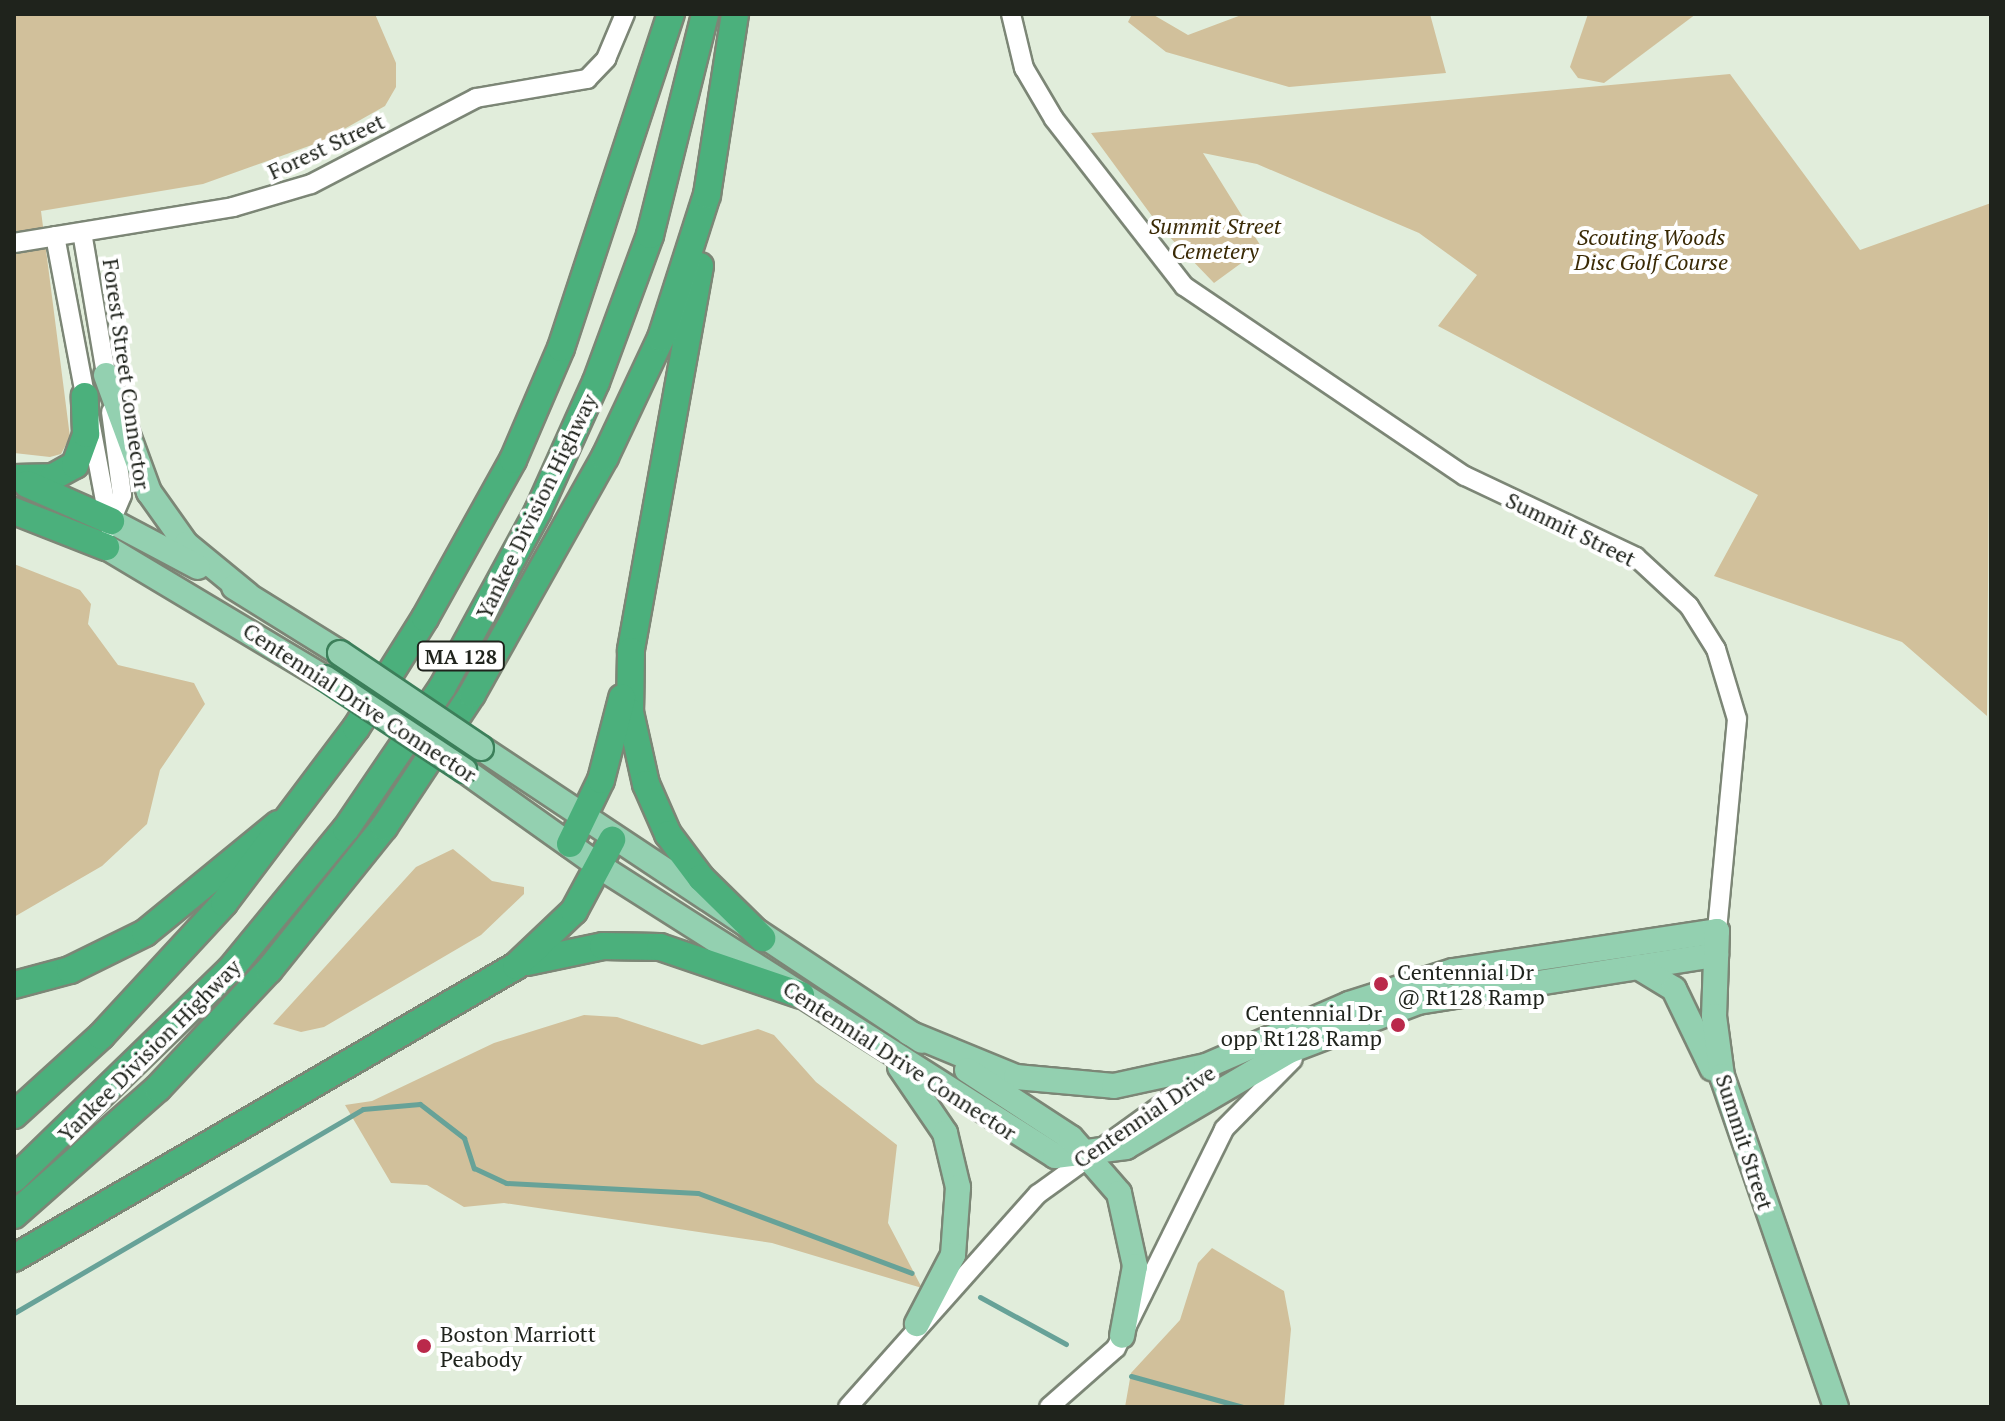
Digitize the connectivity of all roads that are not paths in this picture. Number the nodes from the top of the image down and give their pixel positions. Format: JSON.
{"nodes":[{"id":1,"x":625,"y":14,"type":"edge"},
{"id":2,"x":671,"y":14,"type":"edge"},
{"id":3,"x":705,"y":14,"type":"edge"},
{"id":4,"x":735,"y":14,"type":"edge"},
{"id":5,"x":1010,"y":15,"type":"edge"},
{"id":6,"x":709,"y":187,"type":"junction"},
{"id":7,"x":82,"y":232,"type":"junction"},
{"id":8,"x":55,"y":236,"type":"junction"},
{"id":9,"x":14,"y":243,"type":"edge"},
{"id":10,"x":106,"y":375,"type":"junction"},
{"id":11,"x":85,"y":396,"type":"junction"},
{"id":12,"x":14,"y":479,"type":"edge"},
{"id":13,"x":14,"y":511,"type":"edge"},
{"id":14,"x":111,"y":521,"type":"junction"},
{"id":15,"x":106,"y":547,"type":"junction"},
{"id":16,"x":248,"y":595,"type":"junction"},
{"id":17,"x":631,"y":651,"type":"junction"},
{"id":18,"x":297,"y":810,"type":"junction"},
{"id":19,"x":584,"y":820,"type":"junction"},
{"id":20,"x":612,"y":840,"type":"junction"},
{"id":21,"x":570,"y":844,"type":"junction"},
{"id":22,"x":599,"y":866,"type":"junction"},
{"id":23,"x":1717,"y":931,"type":"junction"},
{"id":24,"x":762,"y":938,"type":"junction"},
{"id":25,"x":1716,"y":955,"type":"junction"},
{"id":26,"x":516,"y":966,"type":"junction"},
{"id":27,"x":1632,"y":966,"type":"junction"},
{"id":28,"x":14,"y":985,"type":"edge"},
{"id":29,"x":801,"y":995,"type":"junction"},
{"id":30,"x":1334,"y":1032,"type":"junction"},
{"id":31,"x":909,"y":1033,"type":"junction"},
{"id":32,"x":869,"y":1038,"type":"junction"},
{"id":33,"x":1236,"y":1054,"type":"junction"},
{"id":34,"x":14,"y":1115,"type":"edge"},
{"id":35,"x":1735,"y":1119,"type":"junction"},
{"id":36,"x":1088,"y":1152,"type":"junction"},
{"id":37,"x":14,"y":1179,"type":"edge"},
{"id":38,"x":14,"y":1215,"type":"edge"},
{"id":39,"x":14,"y":1258,"type":"edge"},
{"id":40,"x":917,"y":1324,"type":"junction"},
{"id":41,"x":1122,"y":1336,"type":"junction"},
{"id":42,"x":848,"y":1407,"type":"edge"},
{"id":43,"x":1049,"y":1407,"type":"edge"},
{"id":44,"x":1836,"y":1407,"type":"edge"}],
"edges":[{"from":1,"to":7,"type":"street","name":"Forest Street"},
{"from":2,"to":18,"type":"highway","name":"Yankee Division Highway","number":"MA 128"},
{"from":3,"to":37,"type":"highway","name":"Yankee Division Highway","number":"MA 128"},
{"from":4,"to":6,"type":"highway"},
{"from":5,"to":23,"type":"street","name":"Summit Street"},
{"from":6,"to":17,"type":"highway"},
{"from":6,"to":38,"type":"highway"},
{"from":7,"to":8,"type":"street","name":"Forest Street"},
{"from":7,"to":10,"type":"street","name":"Forest Street Connector"},
{"from":8,"to":9,"type":"street","name":"Forest Street"},
{"from":8,"to":11,"type":"street","name":"Forest Street Connector"},
{"from":10,"to":14,"type":"street","name":"Forest Street Connector"},
{"from":10,"to":16,"type":"main road"},
{"from":11,"to":12,"type":"highway"},
{"from":11,"to":14,"type":"street","name":"Forest Street Connector"},
{"from":12,"to":14,"type":"highway"},
{"from":13,"to":15,"type":"highway"},
{"from":14,"to":15,"type":"street","name":"Forest Street Connector"},
{"from":14,"to":16,"type":"main road","name":"Centennial Drive Connector"},
{"from":15,"to":21,"type":"main road","name":"Centennial Drive Connector","bridge":true},
{"from":16,"to":19,"type":"main road","name":"Centennial Drive Connector","bridge":true},
{"from":17,"to":19,"type":"highway"},
{"from":17,"to":24,"type":"highway"},
{"from":18,"to":28,"type":"highway"},
{"from":18,"to":34,"type":"highway","name":"Yankee Division Highway","number":"MA 128"},
{"from":19,"to":20,"type":"main road","name":"Centennial Drive Connector"},
{"from":19,"to":21,"type":"highway"},
{"from":20,"to":22,"type":"highway"},
{"from":20,"to":24,"type":"main road","name":"Centennial Drive Connector"},
{"from":21,"to":22,"type":"main road","name":"Centennial Drive Connector"},
{"from":22,"to":26,"type":"highway"},
{"from":22,"to":29,"type":"main road","name":"Centennial Drive Connector"},
{"from":23,"to":25,"type":"main road","name":"Summit Street"},
{"from":23,"to":33,"type":"main road","name":"Centennial Drive"},
{"from":24,"to":31,"type":"main road","name":"Centennial Drive Connector"},
{"from":25,"to":27,"type":"main road"},
{"from":25,"to":35,"type":"main road","name":"Summit Street"},
{"from":26,"to":29,"type":"highway"},
{"from":26,"to":39,"type":"highway"},
{"from":27,"to":30,"type":"main road"},
{"from":27,"to":35,"type":"main road"},
{"from":29,"to":32,"type":"main road","name":"Centennial Drive Connector"},
{"from":30,"to":36,"type":"main road"},
{"from":30,"to":41,"type":"street"},
{"from":31,"to":33,"type":"main road"},
{"from":31,"to":36,"type":"main road","name":"Centennial Drive Connector"},
{"from":32,"to":36,"type":"main road","name":"Centennial Drive Connector"},
{"from":32,"to":40,"type":"main road"},
{"from":33,"to":36,"type":"street","name":"Centennial Drive"},
{"from":35,"to":44,"type":"main road","name":"Summit Street"},
{"from":36,"to":40,"type":"street","name":"Centennial Drive"},
{"from":36,"to":41,"type":"main road"},
{"from":40,"to":42,"type":"street","name":"Centennial Drive"},
{"from":41,"to":43,"type":"street"}]}
